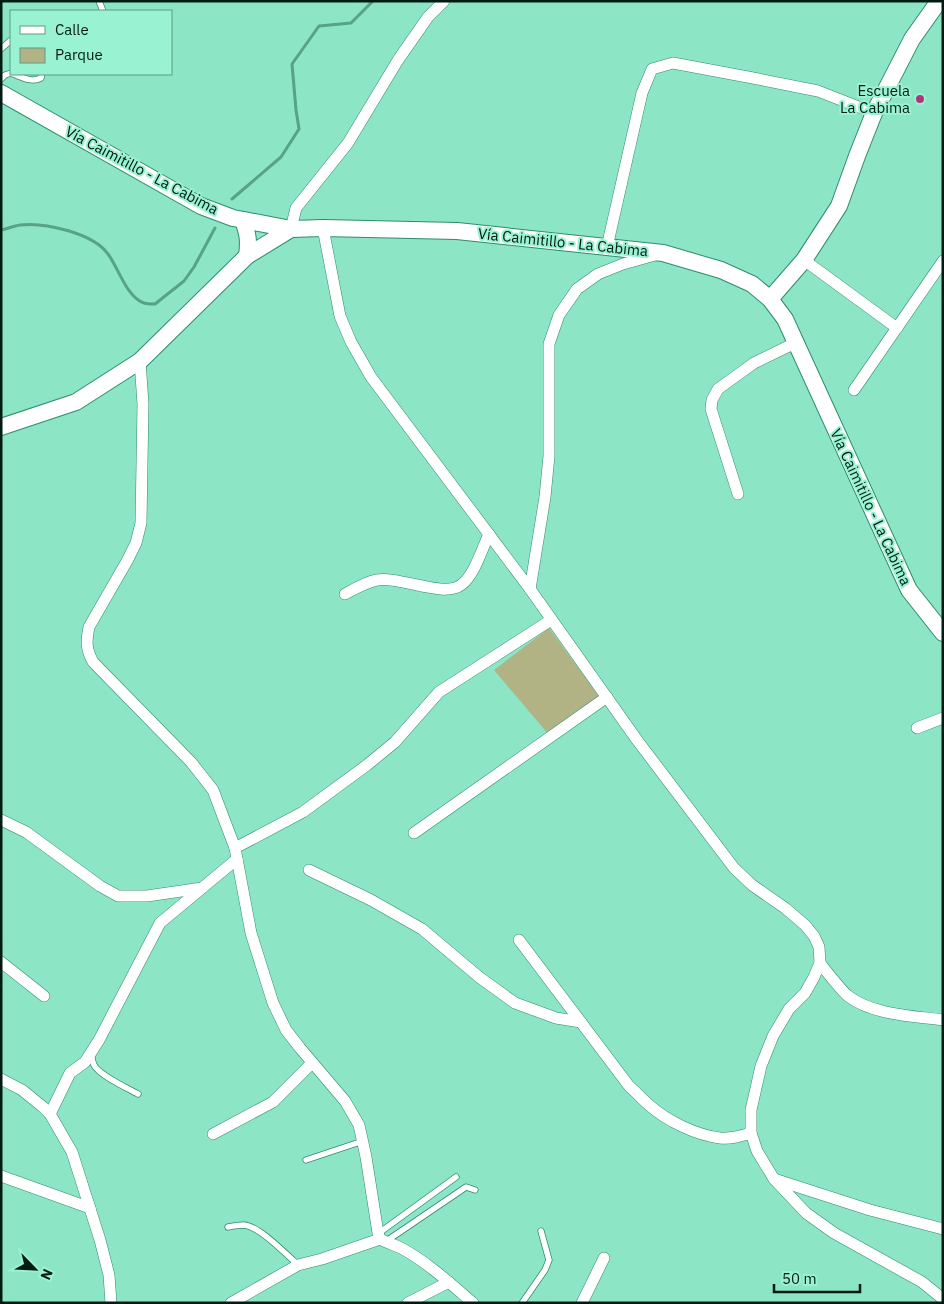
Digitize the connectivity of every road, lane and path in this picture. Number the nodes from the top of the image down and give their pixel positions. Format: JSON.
{"nodes":[{"id":1,"x":444,"y":1,"type":"edge"},
{"id":2,"x":940,"y":1,"type":"edge"},
{"id":3,"x":10,"y":41,"type":"edge"},
{"id":4,"x":1,"y":50,"type":"edge"},
{"id":5,"x":15,"y":75,"type":"edge"},
{"id":6,"x":42,"y":75,"type":"edge"},
{"id":7,"x":1,"y":93,"type":"edge"},
{"id":8,"x":874,"y":113,"type":"junction"},
{"id":9,"x":238,"y":219,"type":"junction"},
{"id":10,"x":323,"y":228,"type":"junction"},
{"id":11,"x":291,"y":229,"type":"junction"},
{"id":12,"x":607,"y":247,"type":"junction"},
{"id":13,"x":663,"y":253,"type":"junction"},
{"id":14,"x":247,"y":256,"type":"junction"},
{"id":15,"x":804,"y":260,"type":"junction"},
{"id":16,"x":943,"y":261,"type":"edge"},
{"id":17,"x":770,"y":299,"type":"junction"},
{"id":18,"x":897,"y":328,"type":"junction"},
{"id":19,"x":794,"y":343,"type":"junction"},
{"id":20,"x":140,"y":362,"type":"junction"},
{"id":21,"x":854,"y":390,"type":"dead end"},
{"id":22,"x":1,"y":427,"type":"edge"},
{"id":23,"x":738,"y":494,"type":"dead end"},
{"id":24,"x":488,"y":534,"type":"junction"},
{"id":25,"x":530,"y":589,"type":"junction"},
{"id":26,"x":345,"y":594,"type":"dead end"},
{"id":27,"x":551,"y":620,"type":"junction"},
{"id":28,"x":943,"y":633,"type":"edge"},
{"id":29,"x":606,"y":697,"type":"junction"},
{"id":30,"x":943,"y":718,"type":"edge"},
{"id":31,"x":917,"y":728,"type":"dead end"},
{"id":32,"x":1,"y":820,"type":"edge"},
{"id":33,"x":414,"y":834,"type":"dead end"},
{"id":34,"x":236,"y":854,"type":"junction"},
{"id":35,"x":309,"y":870,"type":"dead end"},
{"id":36,"x":203,"y":887,"type":"junction"},
{"id":37,"x":519,"y":940,"type":"dead end"},
{"id":38,"x":1,"y":962,"type":"edge"},
{"id":39,"x":820,"y":963,"type":"junction"},
{"id":40,"x":44,"y":996,"type":"dead end"},
{"id":41,"x":943,"y":1020,"type":"edge"},
{"id":42,"x":581,"y":1022,"type":"junction"},
{"id":43,"x":91,"y":1052,"type":"junction"},
{"id":44,"x":312,"y":1063,"type":"junction"},
{"id":45,"x":1,"y":1079,"type":"edge"},
{"id":46,"x":138,"y":1094,"type":"dead end"},
{"id":47,"x":50,"y":1114,"type":"junction"},
{"id":48,"x":751,"y":1133,"type":"junction"},
{"id":49,"x":213,"y":1134,"type":"dead end"},
{"id":50,"x":363,"y":1141,"type":"junction"},
{"id":51,"x":306,"y":1160,"type":"dead end"},
{"id":52,"x":1,"y":1176,"type":"edge"},
{"id":53,"x":456,"y":1177,"type":"dead end"},
{"id":54,"x":774,"y":1178,"type":"junction"},
{"id":55,"x":475,"y":1190,"type":"dead end"},
{"id":56,"x":90,"y":1208,"type":"junction"},
{"id":57,"x":228,"y":1227,"type":"dead end"},
{"id":58,"x":943,"y":1229,"type":"edge"},
{"id":59,"x":541,"y":1230,"type":"dead end"},
{"id":60,"x":381,"y":1238,"type":"junction"},
{"id":61,"x":604,"y":1258,"type":"dead end"},
{"id":62,"x":298,"y":1264,"type":"junction"},
{"id":63,"x":449,"y":1282,"type":"junction"},
{"id":64,"x":943,"y":1299,"type":"edge"},
{"id":65,"x":111,"y":1303,"type":"edge"},
{"id":66,"x":232,"y":1303,"type":"edge"},
{"id":67,"x":408,"y":1303,"type":"edge"},
{"id":68,"x":473,"y":1303,"type":"edge"},
{"id":69,"x":522,"y":1303,"type":"edge"},
{"id":70,"x":582,"y":1303,"type":"edge"}],
"edges":[{"from":1,"to":11,"type":"street"},
{"from":2,"to":8,"type":"street"},
{"from":3,"to":4,"type":"lane"},
{"from":5,"to":6,"type":"lane"},
{"from":7,"to":9,"type":"street","name":"Vía Caimitillo - La Cabima"},
{"from":8,"to":12,"type":"street"},
{"from":8,"to":15,"type":"street"},
{"from":9,"to":11,"type":"street","name":"Vía Caimitillo - La Cabima"},
{"from":9,"to":14,"type":"street"},
{"from":10,"to":11,"type":"street","name":"Vía Caimitillo - La Cabima"},
{"from":10,"to":12,"type":"street","name":"Vía Caimitillo - La Cabima"},
{"from":10,"to":24,"type":"street"},
{"from":11,"to":14,"type":"street"},
{"from":12,"to":13,"type":"street","name":"Vía Caimitillo - La Cabima"},
{"from":13,"to":17,"type":"street","name":"Vía Caimitillo - La Cabima"},
{"from":13,"to":25,"type":"street"},
{"from":14,"to":20,"type":"street"},
{"from":15,"to":17,"type":"street"},
{"from":15,"to":18,"type":"street"},
{"from":16,"to":18,"type":"street"},
{"from":17,"to":19,"type":"street","name":"Vía Caimitillo - La Cabima"},
{"from":18,"to":21,"type":"street"},
{"from":19,"to":23,"type":"street"},
{"from":19,"to":28,"type":"street","name":"Vía Caimitillo - La Cabima"},
{"from":20,"to":22,"type":"street"},
{"from":20,"to":34,"type":"street"},
{"from":24,"to":25,"type":"street"},
{"from":24,"to":26,"type":"street"},
{"from":25,"to":27,"type":"street"},
{"from":27,"to":29,"type":"street"},
{"from":27,"to":34,"type":"street"},
{"from":29,"to":33,"type":"street"},
{"from":29,"to":39,"type":"street"},
{"from":30,"to":31,"type":"street"},
{"from":32,"to":36,"type":"street"},
{"from":34,"to":36,"type":"street"},
{"from":34,"to":44,"type":"street"},
{"from":35,"to":42,"type":"street"},
{"from":36,"to":43,"type":"street"},
{"from":37,"to":42,"type":"street"},
{"from":38,"to":40,"type":"street"},
{"from":39,"to":41,"type":"street"},
{"from":39,"to":48,"type":"street"},
{"from":42,"to":48,"type":"street"},
{"from":43,"to":46,"type":"lane"},
{"from":43,"to":47,"type":"street"},
{"from":44,"to":49,"type":"street"},
{"from":44,"to":50,"type":"street"},
{"from":45,"to":47,"type":"street"},
{"from":47,"to":56,"type":"street"},
{"from":48,"to":54,"type":"street"},
{"from":50,"to":51,"type":"lane"},
{"from":50,"to":60,"type":"street"},
{"from":52,"to":56,"type":"street"},
{"from":53,"to":60,"type":"lane"},
{"from":54,"to":58,"type":"street"},
{"from":54,"to":64,"type":"street"},
{"from":55,"to":60,"type":"lane"},
{"from":56,"to":65,"type":"street"},
{"from":57,"to":62,"type":"lane"},
{"from":59,"to":69,"type":"lane"},
{"from":60,"to":62,"type":"street"},
{"from":60,"to":63,"type":"street"},
{"from":61,"to":70,"type":"street"},
{"from":62,"to":66,"type":"street"},
{"from":63,"to":67,"type":"street"},
{"from":63,"to":68,"type":"street"}]}
